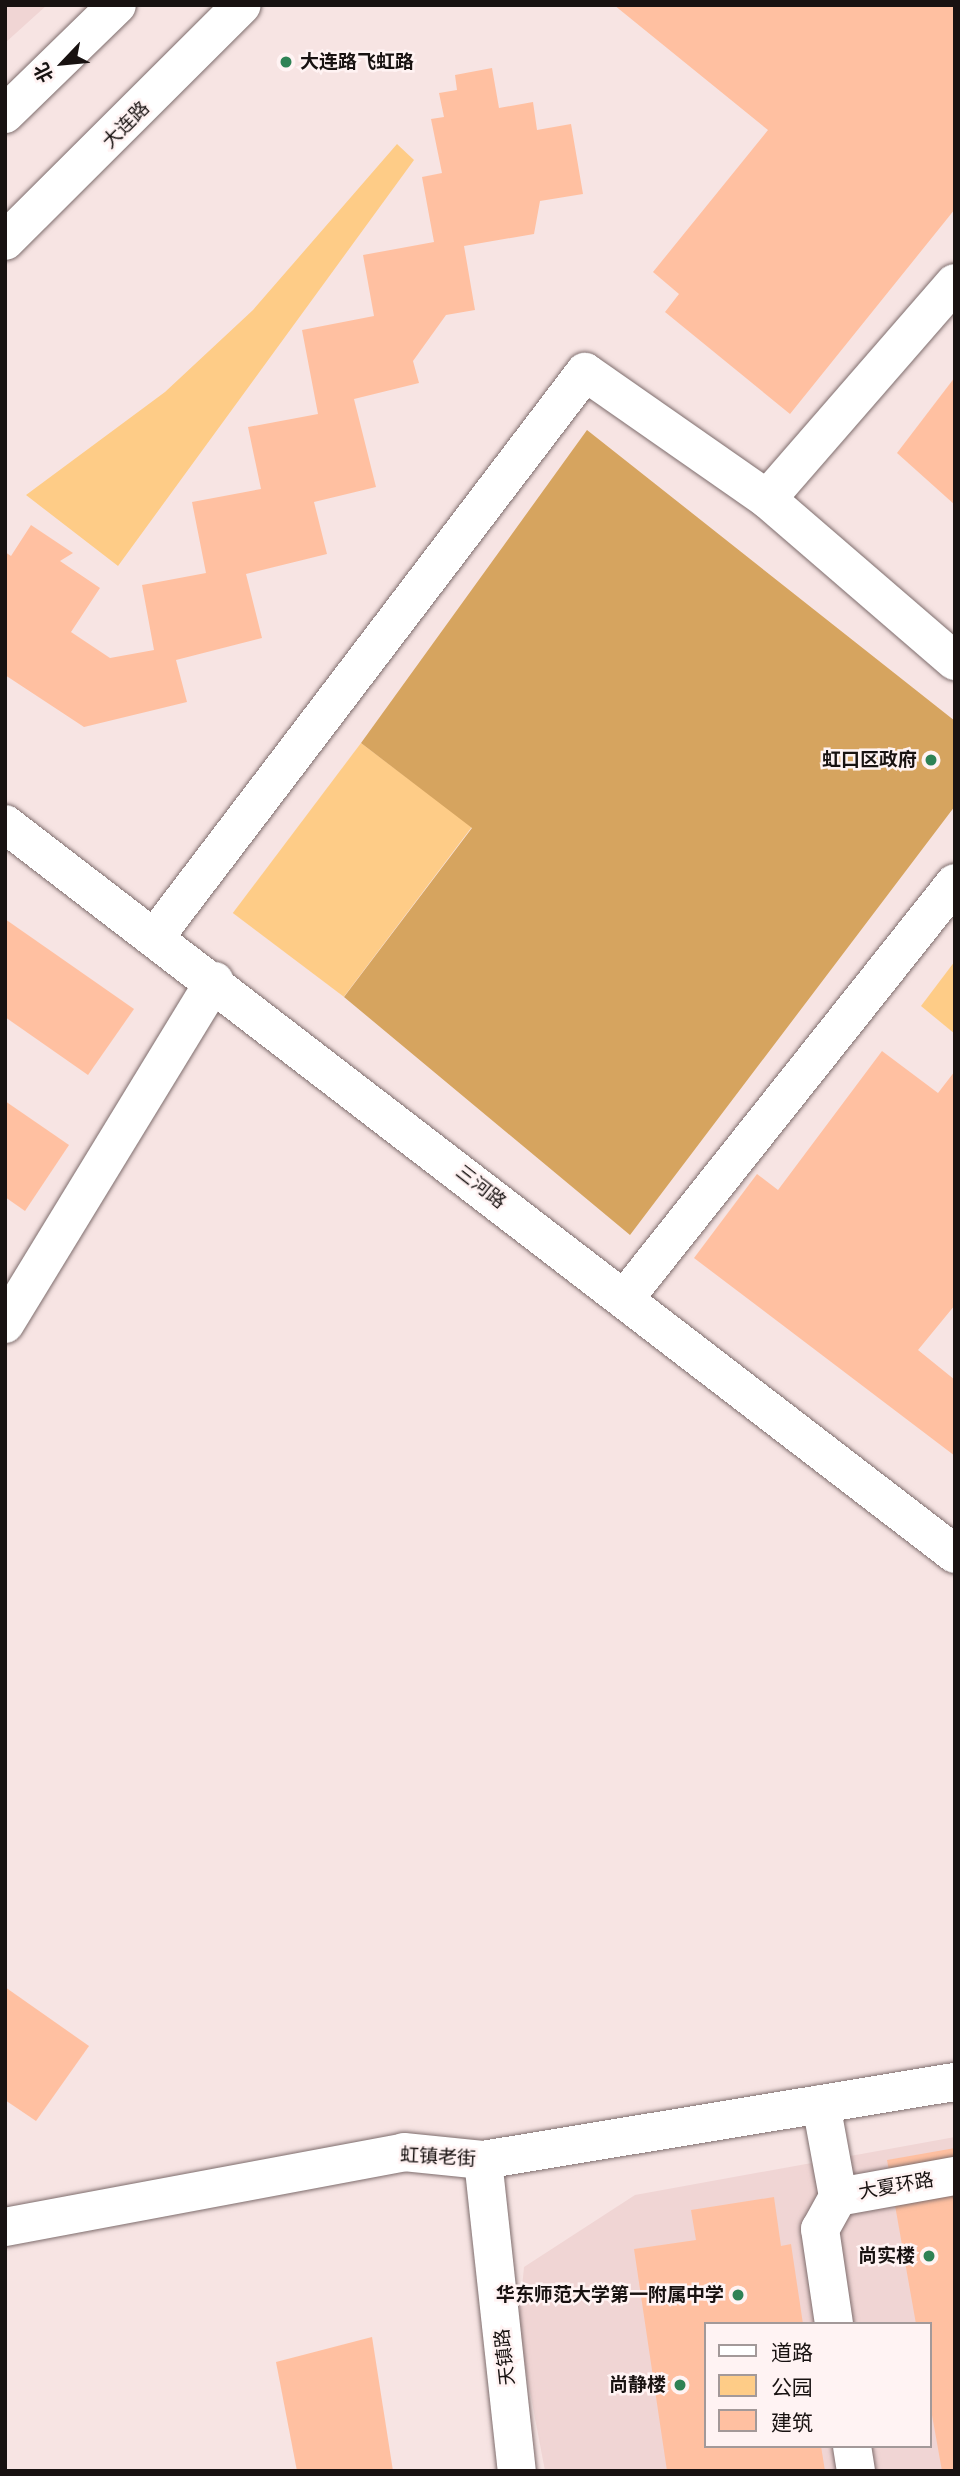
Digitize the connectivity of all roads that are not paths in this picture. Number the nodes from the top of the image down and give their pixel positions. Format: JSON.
{"nodes":[{"id":1,"x":117,"y":5,"type":"edge"},
{"id":2,"x":242,"y":5,"type":"edge"},
{"id":3,"x":5,"y":114,"type":"edge"},
{"id":4,"x":5,"y":241,"type":"edge"},
{"id":5,"x":955,"y":283,"type":"edge"},
{"id":6,"x":767,"y":499,"type":"junction"},
{"id":7,"x":955,"y":660,"type":"edge"},
{"id":8,"x":5,"y":824,"type":"edge"},
{"id":9,"x":955,"y":883,"type":"edge"},
{"id":10,"x":155,"y":937,"type":"junction"},
{"id":11,"x":214,"y":981,"type":"junction"},
{"id":12,"x":625,"y":1298,"type":"junction"},
{"id":13,"x":5,"y":1324,"type":"edge"},
{"id":14,"x":955,"y":1554,"type":"edge"},
{"id":15,"x":955,"y":2082,"type":"edge"},
{"id":16,"x":821,"y":2104,"type":"junction"},
{"id":17,"x":483,"y":2160,"type":"junction"},
{"id":18,"x":955,"y":2176,"type":"edge"},
{"id":19,"x":838,"y":2197,"type":"junction"},
{"id":20,"x":5,"y":2227,"type":"edge"},
{"id":21,"x":834,"y":2322,"type":"edge"},
{"id":22,"x":852,"y":2448,"type":"edge"},
{"id":23,"x":517,"y":2471,"type":"edge"},
{"id":24,"x":856,"y":2471,"type":"edge"}],
"edges":[{"from":1,"to":3,"type":"street"},
{"from":2,"to":4,"type":"street","name":"大连路"},
{"from":5,"to":6,"type":"street"},
{"from":6,"to":7,"type":"street"},
{"from":6,"to":10,"type":"street"},
{"from":8,"to":10,"type":"street","name":"三河路"},
{"from":9,"to":12,"type":"street"},
{"from":10,"to":11,"type":"street","name":"三河路"},
{"from":11,"to":12,"type":"street","name":"三河路"},
{"from":11,"to":13,"type":"street"},
{"from":12,"to":14,"type":"street","name":"三河路"},
{"from":15,"to":16,"type":"street","name":"虹镇老街"},
{"from":16,"to":17,"type":"street","name":"虹镇老街"},
{"from":16,"to":19,"type":"street"},
{"from":17,"to":20,"type":"street","name":"虹镇老街"},
{"from":17,"to":23,"type":"street","name":"天镇路"},
{"from":18,"to":19,"type":"street","name":"大夏环路"},
{"from":19,"to":21,"type":"street"},
{"from":22,"to":24,"type":"street"}]}
